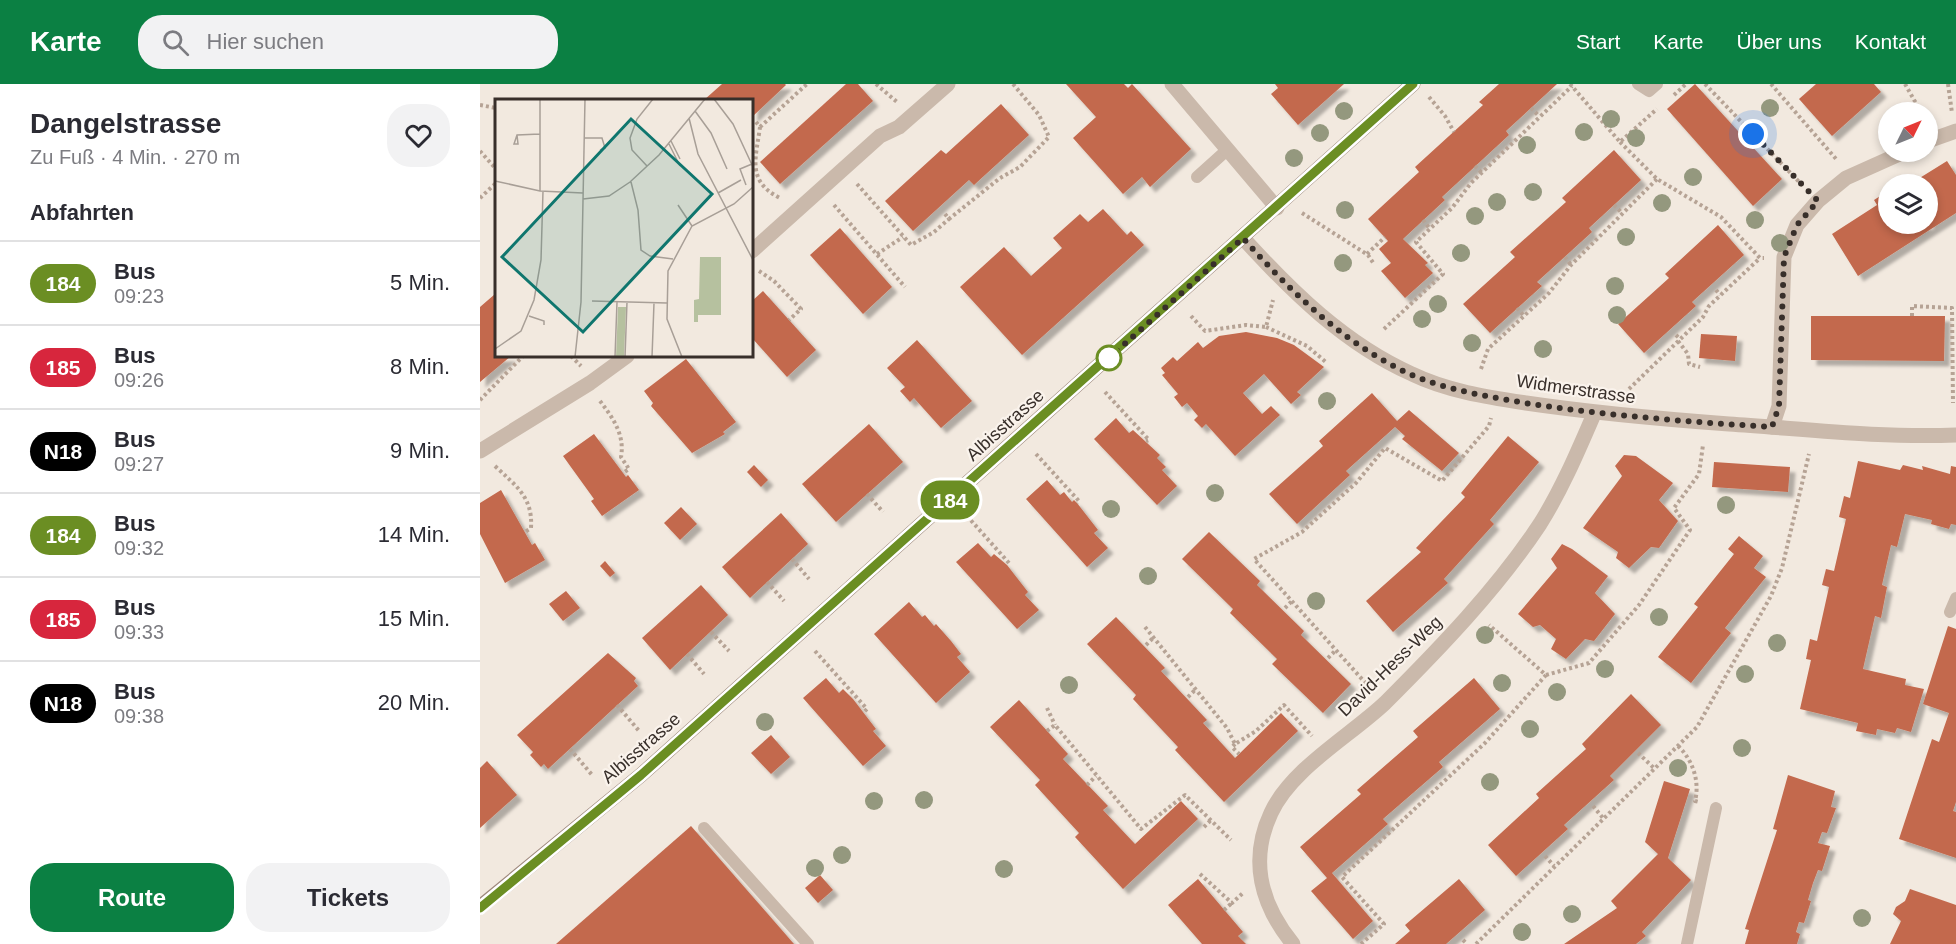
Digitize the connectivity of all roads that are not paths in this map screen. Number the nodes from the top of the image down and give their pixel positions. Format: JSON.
{"nodes":[{"id":1,"x":948,"y":84,"type":"edge"},
{"id":2,"x":1172,"y":84,"type":"edge"},
{"id":3,"x":1413,"y":84,"type":"edge"},
{"id":4,"x":1638,"y":84,"type":"edge"},
{"id":5,"x":1657,"y":84,"type":"edge"},
{"id":6,"x":1956,"y":131,"type":"edge"},
{"id":7,"x":1938,"y":137,"type":"edge"},
{"id":8,"x":1227,"y":150,"type":"junction"},
{"id":9,"x":1882,"y":162,"type":"edge"},
{"id":10,"x":1197,"y":177,"type":"dead end"},
{"id":11,"x":1277,"y":208,"type":"junction"},
{"id":12,"x":1243,"y":238,"type":"junction"},
{"id":13,"x":753,"y":250,"type":"edge"},
{"id":14,"x":626,"y":357,"type":"edge"},
{"id":15,"x":1594,"y":414,"type":"junction"},
{"id":16,"x":1772,"y":427,"type":"junction"},
{"id":17,"x":1956,"y":435,"type":"edge"},
{"id":18,"x":480,"y":451,"type":"edge"},
{"id":19,"x":1956,"y":598,"type":"edge"},
{"id":20,"x":1950,"y":612,"type":"dead end"},
{"id":21,"x":1716,"y":808,"type":"dead end"},
{"id":22,"x":704,"y":828,"type":"dead end"},
{"id":23,"x":480,"y":907,"type":"edge"},
{"id":24,"x":808,"y":944,"type":"edge"},
{"id":25,"x":1293,"y":944,"type":"edge"},
{"id":26,"x":1687,"y":944,"type":"edge"}],
"edges":[{"from":1,"to":13,"type":"street"},
{"from":2,"to":8,"type":"street"},
{"from":3,"to":11,"type":"main road","name":"Albisstrasse"},
{"from":4,"to":5,"type":"lane"},
{"from":6,"to":7,"type":"street"},
{"from":8,"to":10,"type":"lane"},
{"from":8,"to":11,"type":"street"},
{"from":9,"to":16,"type":"street"},
{"from":11,"to":12,"type":"main road","name":"Albisstrasse"},
{"from":12,"to":15,"type":"street","name":"Widmerstrasse"},
{"from":12,"to":23,"type":"main road","name":"Albisstrasse"},
{"from":14,"to":18,"type":"street"},
{"from":15,"to":16,"type":"street","name":"Widmerstrasse"},
{"from":15,"to":25,"type":"street","name":"David-Hess-Weg"},
{"from":16,"to":17,"type":"street","name":"Widmerstrasse"},
{"from":19,"to":20,"type":"lane"},
{"from":21,"to":26,"type":"lane"},
{"from":22,"to":24,"type":"lane"}]}
